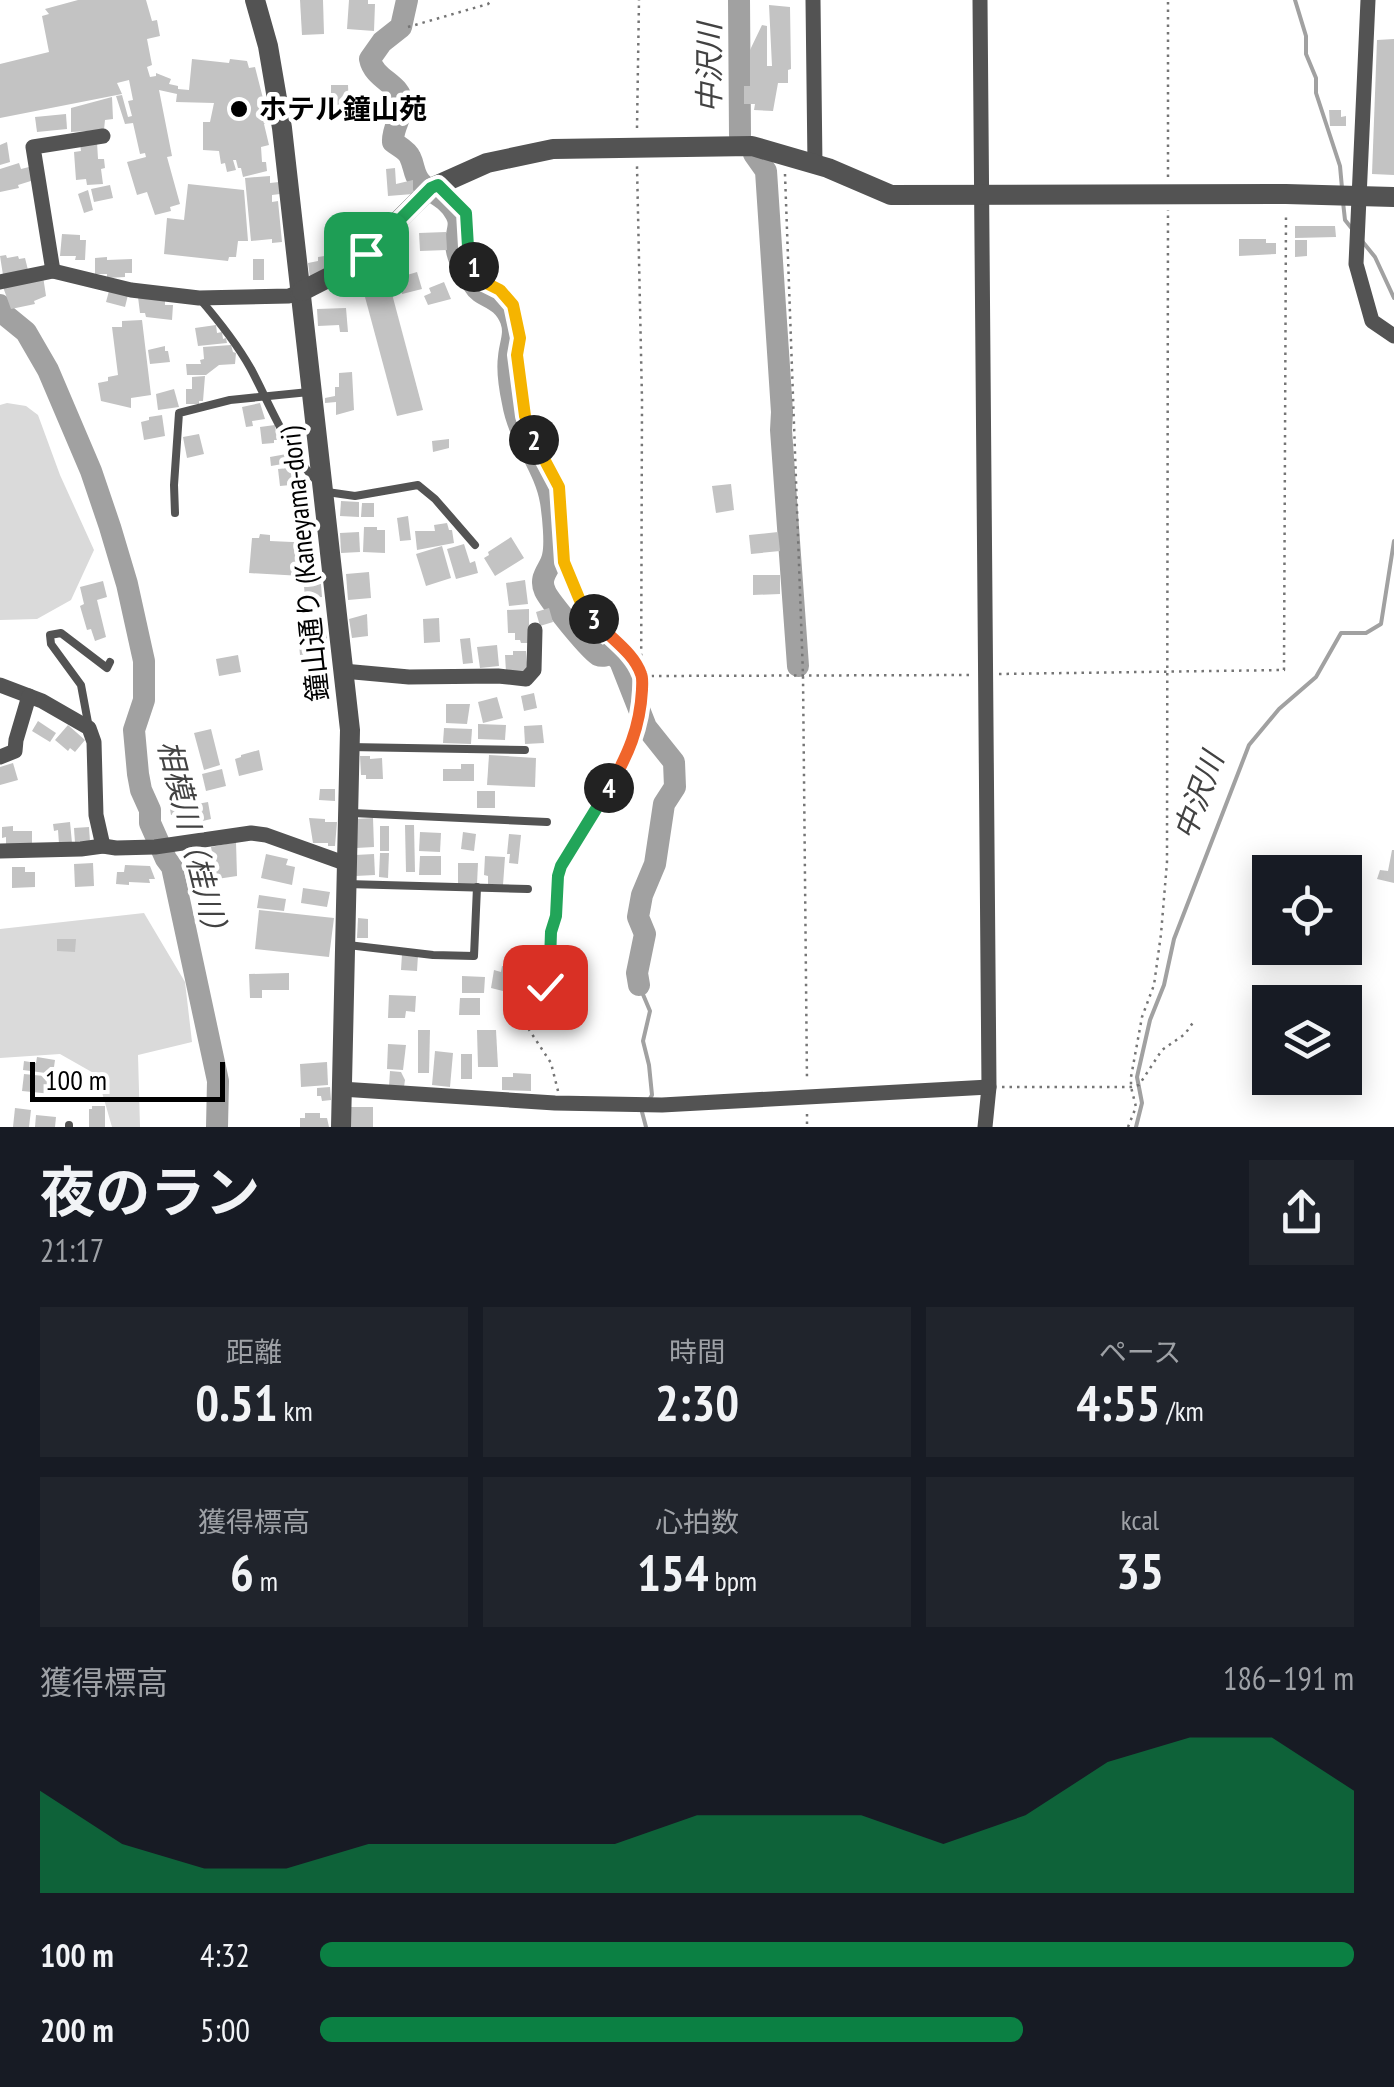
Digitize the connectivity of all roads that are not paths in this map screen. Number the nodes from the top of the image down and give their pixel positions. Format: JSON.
{"nodes":[{"id":1,"x":255,"y":0,"type":"edge"},
{"id":2,"x":813,"y":0,"type":"edge"},
{"id":3,"x":980,"y":0,"type":"edge"},
{"id":4,"x":1368,"y":0,"type":"edge"},
{"id":5,"x":103,"y":136,"type":"dead end"},
{"id":6,"x":815,"y":164,"type":"junction"},
{"id":7,"x":982,"y":195,"type":"junction"},
{"id":8,"x":1358,"y":196,"type":"junction"},
{"id":9,"x":1394,"y":197,"type":"edge"},
{"id":10,"x":53,"y":271,"type":"junction"},
{"id":11,"x":1,"y":282,"type":"edge"},
{"id":12,"x":302,"y":291,"type":"junction"},
{"id":13,"x":199,"y":298,"type":"junction"},
{"id":14,"x":1394,"y":336,"type":"edge"},
{"id":15,"x":314,"y":392,"type":"junction"},
{"id":16,"x":264,"y":396,"type":"junction"},
{"id":17,"x":324,"y":488,"type":"junction"},
{"id":18,"x":175,"y":514,"type":"dead end"},
{"id":19,"x":475,"y":545,"type":"dead end"},
{"id":20,"x":536,"y":630,"type":"dead end"},
{"id":21,"x":110,"y":662,"type":"dead end"},
{"id":22,"x":344,"y":672,"type":"junction"},
{"id":23,"x":0,"y":686,"type":"edge"},
{"id":24,"x":30,"y":696,"type":"junction"},
{"id":25,"x":88,"y":728,"type":"junction"},
{"id":26,"x":349,"y":747,"type":"junction"},
{"id":27,"x":525,"y":750,"type":"dead end"},
{"id":28,"x":0,"y":757,"type":"edge"},
{"id":29,"x":348,"y":813,"type":"junction"},
{"id":30,"x":547,"y":822,"type":"dead end"},
{"id":31,"x":103,"y":846,"type":"junction"},
{"id":32,"x":0,"y":852,"type":"edge"},
{"id":33,"x":346,"y":874,"type":"junction"},
{"id":34,"x":477,"y":887,"type":"junction"},
{"id":35,"x":528,"y":889,"type":"dead end"},
{"id":36,"x":345,"y":944,"type":"junction"},
{"id":37,"x":989,"y":1087,"type":"junction"},
{"id":38,"x":342,"y":1089,"type":"junction"},
{"id":39,"x":340,"y":1127,"type":"edge"},
{"id":40,"x":985,"y":1127,"type":"edge"}],
"edges":[{"from":1,"to":12,"type":"street","name":"鐘山通り (Kaneyama-dori)"},
{"from":2,"to":6,"type":"street"},
{"from":3,"to":7,"type":"street"},
{"from":4,"to":8,"type":"street"},
{"from":5,"to":10,"type":"street"},
{"from":6,"to":7,"type":"street"},
{"from":6,"to":12,"type":"street"},
{"from":7,"to":8,"type":"street"},
{"from":7,"to":37,"type":"street"},
{"from":8,"to":9,"type":"street"},
{"from":8,"to":14,"type":"street"},
{"from":10,"to":11,"type":"street"},
{"from":10,"to":13,"type":"street"},
{"from":12,"to":13,"type":"street"},
{"from":12,"to":15,"type":"street","name":"鐘山通り (Kaneyama-dori)"},
{"from":13,"to":16,"type":"lane"},
{"from":15,"to":16,"type":"lane"},
{"from":15,"to":17,"type":"street","name":"鐘山通り (Kaneyama-dori)"},
{"from":16,"to":17,"type":"lane"},
{"from":16,"to":18,"type":"lane"},
{"from":17,"to":19,"type":"lane"},
{"from":17,"to":22,"type":"street","name":"鐘山通り (Kaneyama-dori)"},
{"from":20,"to":22,"type":"street"},
{"from":21,"to":25,"type":"lane"},
{"from":22,"to":26,"type":"street","name":"鐘山通り (Kaneyama-dori)"},
{"from":23,"to":24,"type":"street"},
{"from":24,"to":25,"type":"street"},
{"from":24,"to":28,"type":"street"},
{"from":25,"to":31,"type":"street"},
{"from":26,"to":27,"type":"lane"},
{"from":26,"to":29,"type":"street","name":"鐘山通り (Kaneyama-dori)"},
{"from":29,"to":30,"type":"lane"},
{"from":29,"to":33,"type":"street","name":"鐘山通り (Kaneyama-dori)"},
{"from":31,"to":32,"type":"street"},
{"from":31,"to":33,"type":"street"},
{"from":33,"to":34,"type":"lane"},
{"from":33,"to":36,"type":"street","name":"鐘山通り (Kaneyama-dori)"},
{"from":34,"to":35,"type":"lane"},
{"from":34,"to":36,"type":"lane"},
{"from":36,"to":38,"type":"street","name":"鐘山通り (Kaneyama-dori)"},
{"from":37,"to":38,"type":"street"},
{"from":37,"to":40,"type":"street"},
{"from":38,"to":39,"type":"street","name":"鐘山通り (Kaneyama-dori)"}]}
